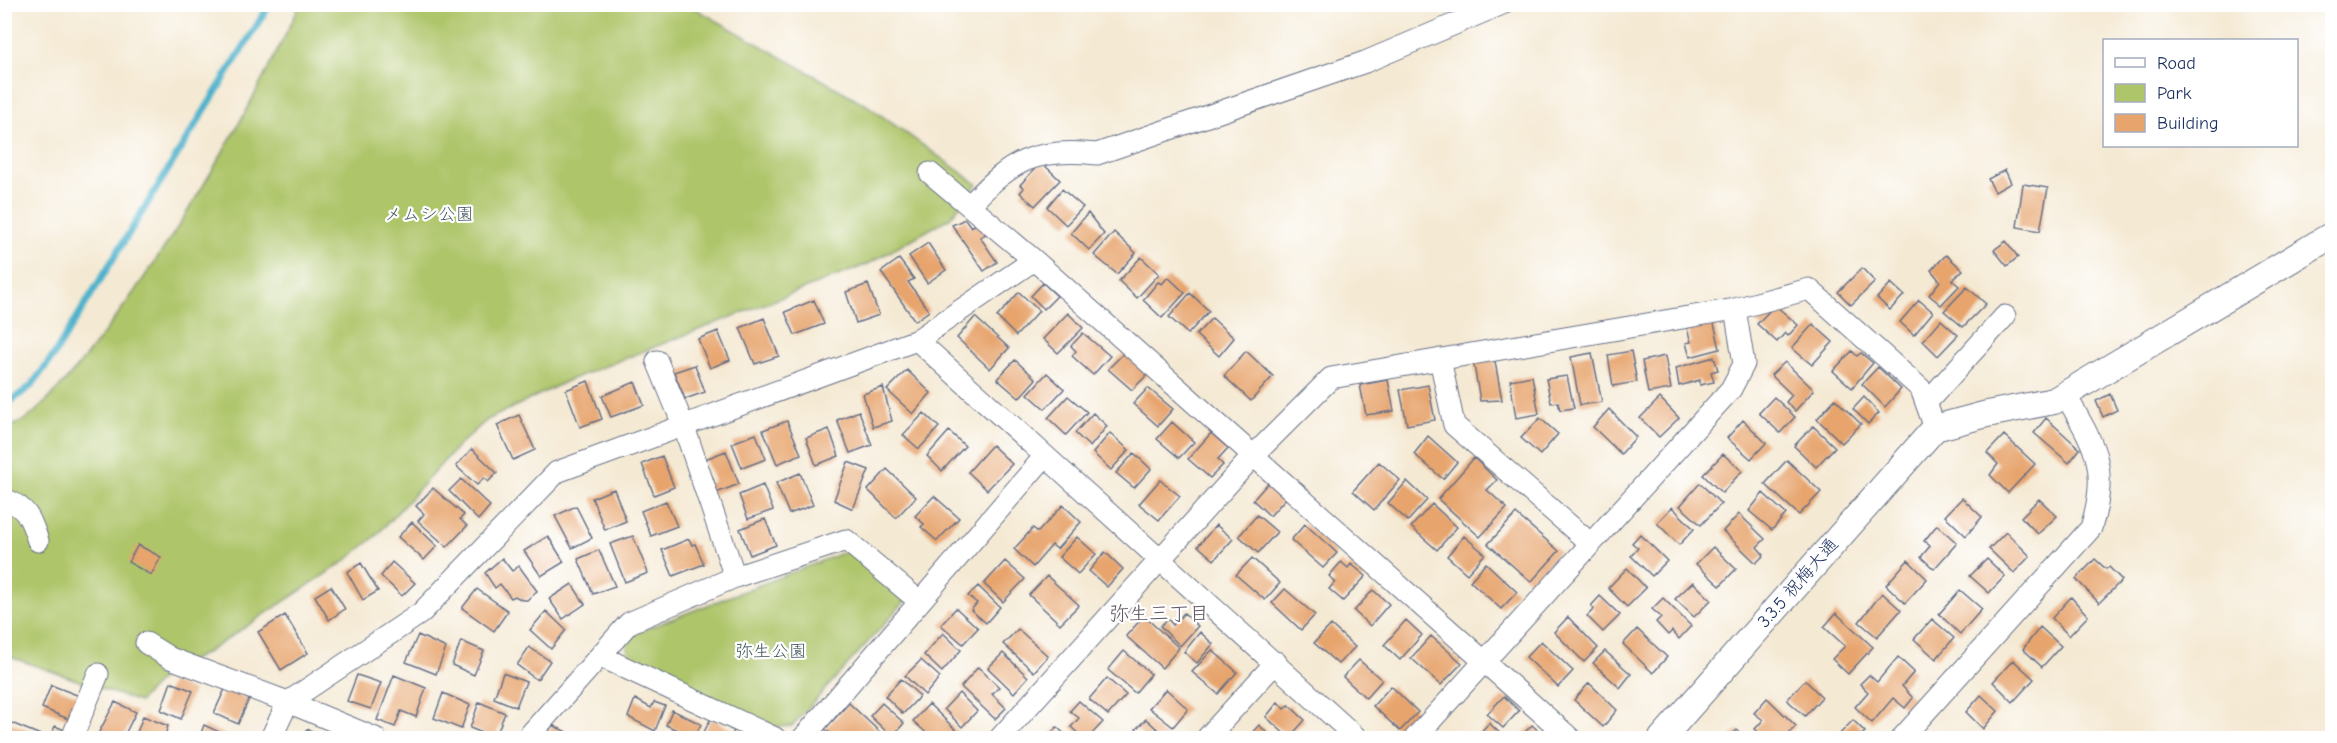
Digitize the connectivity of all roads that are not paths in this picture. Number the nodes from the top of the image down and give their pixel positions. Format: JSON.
{"nodes":[{"id":1,"x":1502,"y":4,"type":"edge"},
{"id":2,"x":930,"y":173,"type":"dead end"},
{"id":3,"x":970,"y":205,"type":"junction"},
{"id":4,"x":2332,"y":235,"type":"edge"},
{"id":5,"x":1034,"y":260,"type":"junction"},
{"id":6,"x":1736,"y":309,"type":"junction"},
{"id":7,"x":2005,"y":316,"type":"dead end"},
{"id":8,"x":917,"y":340,"type":"junction"},
{"id":9,"x":1440,"y":359,"type":"junction"},
{"id":10,"x":657,"y":361,"type":"dead end"},
{"id":11,"x":2065,"y":394,"type":"junction"},
{"id":12,"x":1926,"y":403,"type":"junction"},
{"id":13,"x":684,"y":427,"type":"junction"},
{"id":14,"x":1935,"y":428,"type":"junction"},
{"id":15,"x":1254,"y":456,"type":"junction"},
{"id":16,"x":1044,"y":457,"type":"junction"},
{"id":17,"x":4,"y":499,"type":"edge"},
{"id":18,"x":38,"y":541,"type":"dead end"},
{"id":19,"x":1591,"y":544,"type":"junction"},
{"id":20,"x":1159,"y":560,"type":"junction"},
{"id":21,"x":735,"y":577,"type":"junction"},
{"id":22,"x":919,"y":601,"type":"junction"},
{"id":23,"x":146,"y":643,"type":"dead end"},
{"id":24,"x":600,"y":656,"type":"junction"},
{"id":25,"x":1276,"y":662,"type":"junction"},
{"id":26,"x":1484,"y":662,"type":"junction"},
{"id":27,"x":98,"y":674,"type":"dead end"},
{"id":28,"x":288,"y":702,"type":"junction"},
{"id":29,"x":72,"y":738,"type":"edge"},
{"id":30,"x":271,"y":738,"type":"edge"},
{"id":31,"x":375,"y":738,"type":"edge"},
{"id":32,"x":527,"y":738,"type":"edge"},
{"id":33,"x":775,"y":738,"type":"edge"},
{"id":34,"x":803,"y":738,"type":"edge"},
{"id":35,"x":1000,"y":738,"type":"edge"},
{"id":36,"x":1208,"y":738,"type":"edge"},
{"id":37,"x":1357,"y":738,"type":"edge"},
{"id":38,"x":1415,"y":738,"type":"edge"},
{"id":39,"x":1570,"y":738,"type":"edge"},
{"id":40,"x":1662,"y":738,"type":"edge"},
{"id":41,"x":1902,"y":738,"type":"edge"}],
"edges":[{"from":1,"to":3,"type":"street"},
{"from":2,"to":3,"type":"street"},
{"from":3,"to":5,"type":"street"},
{"from":4,"to":11,"type":"street"},
{"from":5,"to":8,"type":"street"},
{"from":5,"to":15,"type":"street"},
{"from":6,"to":9,"type":"street"},
{"from":6,"to":12,"type":"street"},
{"from":6,"to":19,"type":"street"},
{"from":7,"to":12,"type":"street"},
{"from":8,"to":13,"type":"street"},
{"from":8,"to":16,"type":"street"},
{"from":9,"to":15,"type":"street"},
{"from":9,"to":19,"type":"street"},
{"from":10,"to":13,"type":"street"},
{"from":11,"to":14,"type":"street"},
{"from":11,"to":41,"type":"street"},
{"from":12,"to":14,"type":"street"},
{"from":13,"to":21,"type":"street"},
{"from":13,"to":28,"type":"street"},
{"from":14,"to":40,"type":"street","name":"3.3.5 祝梅大通"},
{"from":15,"to":20,"type":"street"},
{"from":15,"to":26,"type":"street"},
{"from":16,"to":20,"type":"street"},
{"from":16,"to":22,"type":"street"},
{"from":17,"to":18,"type":"street"},
{"from":19,"to":26,"type":"street"},
{"from":20,"to":25,"type":"street"},
{"from":20,"to":35,"type":"street"},
{"from":21,"to":22,"type":"street"},
{"from":21,"to":24,"type":"street"},
{"from":22,"to":34,"type":"street"},
{"from":23,"to":28,"type":"street"},
{"from":24,"to":32,"type":"street"},
{"from":24,"to":33,"type":"street"},
{"from":25,"to":36,"type":"street"},
{"from":25,"to":37,"type":"street"},
{"from":26,"to":38,"type":"street"},
{"from":26,"to":39,"type":"street"},
{"from":27,"to":29,"type":"street"},
{"from":28,"to":30,"type":"street"},
{"from":28,"to":31,"type":"street"}]}
